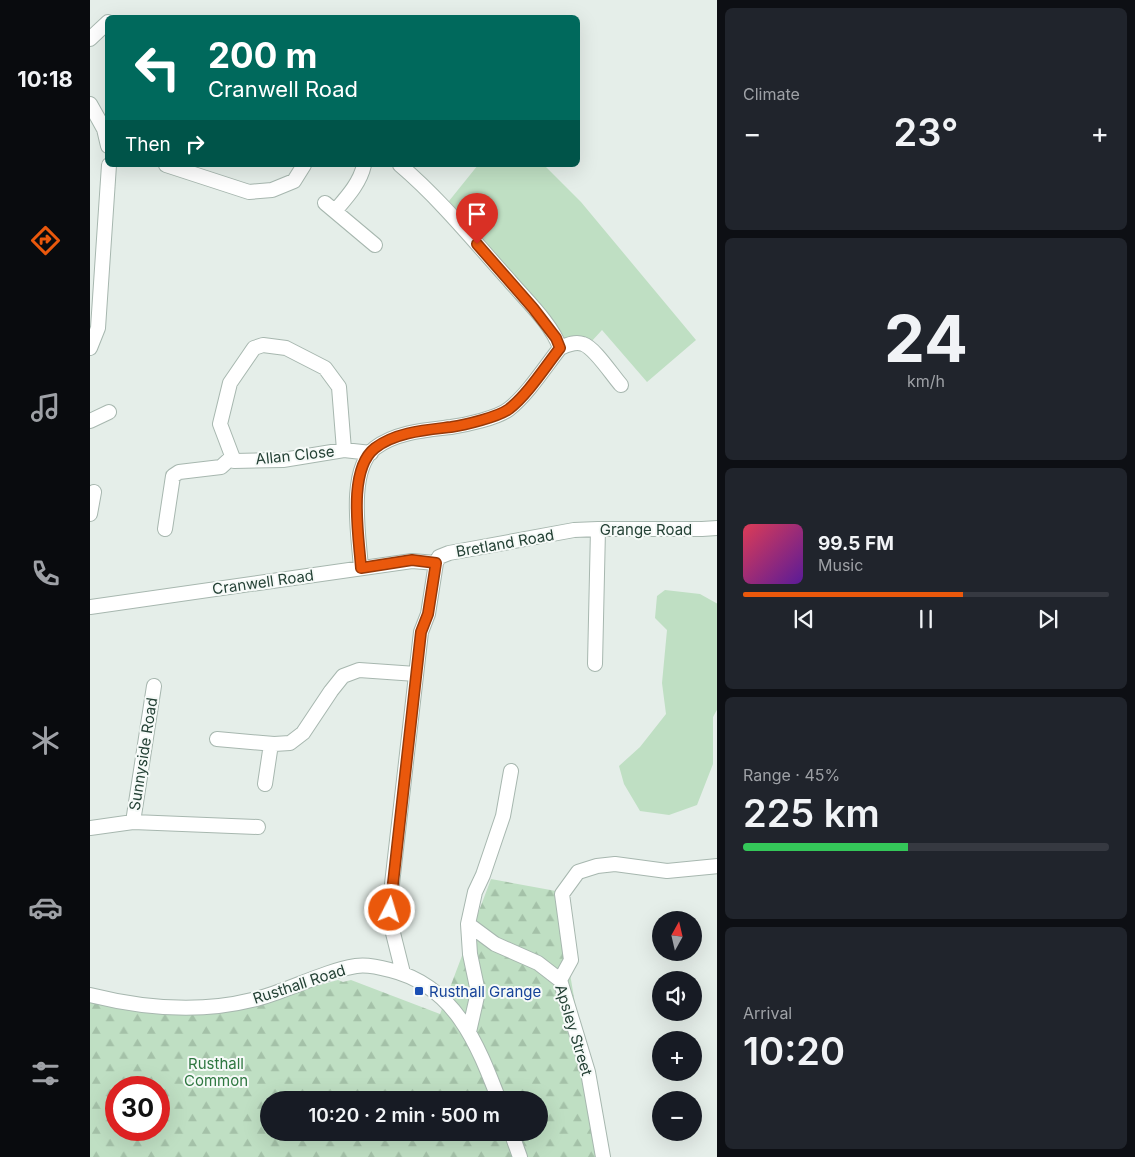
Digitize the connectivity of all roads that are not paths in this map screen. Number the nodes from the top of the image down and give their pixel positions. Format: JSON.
{"nodes":[{"id":1,"x":105,"y":25,"type":"edge"},
{"id":2,"x":90,"y":39,"type":"edge"},
{"id":3,"x":90,"y":104,"type":"edge"},
{"id":4,"x":105,"y":134,"type":"edge"},
{"id":5,"x":109,"y":167,"type":"edge"},
{"id":6,"x":172,"y":167,"type":"edge"},
{"id":7,"x":303,"y":167,"type":"edge"},
{"id":8,"x":364,"y":167,"type":"edge"},
{"id":9,"x":402,"y":167,"type":"edge"},
{"id":10,"x":375,"y":245,"type":"dead end"},
{"id":11,"x":90,"y":348,"type":"edge"},
{"id":12,"x":560,"y":348,"type":"junction"},
{"id":13,"x":620,"y":385,"type":"dead end"},
{"id":14,"x":108,"y":412,"type":"dead end"},
{"id":15,"x":90,"y":421,"type":"edge"},
{"id":16,"x":344,"y":450,"type":"junction"},
{"id":17,"x":371,"y":453,"type":"junction"},
{"id":18,"x":232,"y":457,"type":"junction"},
{"id":19,"x":94,"y":492,"type":"dead end"},
{"id":20,"x":90,"y":514,"type":"edge"},
{"id":21,"x":717,"y":528,"type":"edge"},
{"id":22,"x":165,"y":529,"type":"dead end"},
{"id":23,"x":598,"y":529,"type":"junction"},
{"id":24,"x":574,"y":530,"type":"joint"},
{"id":25,"x":436,"y":563,"type":"junction"},
{"id":26,"x":361,"y":568,"type":"junction"},
{"id":27,"x":90,"y":607,"type":"edge"},
{"id":28,"x":595,"y":664,"type":"dead end"},
{"id":29,"x":416,"y":674,"type":"junction"},
{"id":30,"x":154,"y":686,"type":"dead end"},
{"id":31,"x":217,"y":739,"type":"dead end"},
{"id":32,"x":271,"y":744,"type":"junction"},
{"id":33,"x":512,"y":771,"type":"dead end"},
{"id":34,"x":265,"y":784,"type":"dead end"},
{"id":35,"x":133,"y":822,"type":"junction"},
{"id":36,"x":258,"y":827,"type":"dead end"},
{"id":37,"x":90,"y":828,"type":"edge"},
{"id":38,"x":717,"y":866,"type":"edge"},
{"id":39,"x":468,"y":924,"type":"junction"},
{"id":40,"x":403,"y":973,"type":"junction"},
{"id":41,"x":560,"y":980,"type":"junction"},
{"id":42,"x":90,"y":995,"type":"edge"},
{"id":43,"x":469,"y":1032,"type":"junction"},
{"id":44,"x":496,"y":1091,"type":"edge"},
{"id":45,"x":515,"y":1141,"type":"edge"},
{"id":46,"x":520,"y":1157,"type":"edge"},
{"id":47,"x":603,"y":1157,"type":"edge"}],
"edges":[{"from":1,"to":2,"type":"street"},
{"from":3,"to":4,"type":"street"},
{"from":5,"to":11,"type":"street"},
{"from":6,"to":7,"type":"street"},
{"from":8,"to":10,"type":"street"},
{"from":9,"to":12,"type":"street"},
{"from":12,"to":13,"type":"street"},
{"from":12,"to":17,"type":"street"},
{"from":14,"to":15,"type":"street"},
{"from":16,"to":17,"type":"street","name":"Allan Close"},
{"from":16,"to":18,"type":"street","name":"Allan Close"},
{"from":16,"to":18,"type":"street","name":"Allan Close"},
{"from":17,"to":26,"type":"street"},
{"from":18,"to":22,"type":"street"},
{"from":19,"to":20,"type":"street"},
{"from":21,"to":23,"type":"street","name":"Grange Road"},
{"from":23,"to":24,"type":"street","name":"Grange Road"},
{"from":23,"to":28,"type":"street"},
{"from":24,"to":25,"type":"street","name":"Bretland Road"},
{"from":25,"to":26,"type":"street","name":"Cranwell Road"},
{"from":25,"to":29,"type":"street","name":"Bretland Road"},
{"from":26,"to":27,"type":"street","name":"Cranwell Road"},
{"from":29,"to":32,"type":"street"},
{"from":29,"to":40,"type":"street","name":"Bretland Road"},
{"from":30,"to":35,"type":"street","name":"Sunnyside Road"},
{"from":31,"to":32,"type":"street"},
{"from":32,"to":34,"type":"street"},
{"from":33,"to":39,"type":"street"},
{"from":35,"to":36,"type":"street","name":"Sunnyside Road"},
{"from":35,"to":37,"type":"street","name":"Sunnyside Road"},
{"from":38,"to":41,"type":"street"},
{"from":39,"to":41,"type":"street","name":"Apsley Street"},
{"from":39,"to":43,"type":"street"},
{"from":40,"to":42,"type":"street","name":"Rusthall Road"},
{"from":40,"to":43,"type":"street","name":"Rusthall Road"},
{"from":41,"to":47,"type":"street","name":"Apsley Street"},
{"from":43,"to":44,"type":"street","name":"Rusthall Road"},
{"from":45,"to":46,"type":"street"}]}
